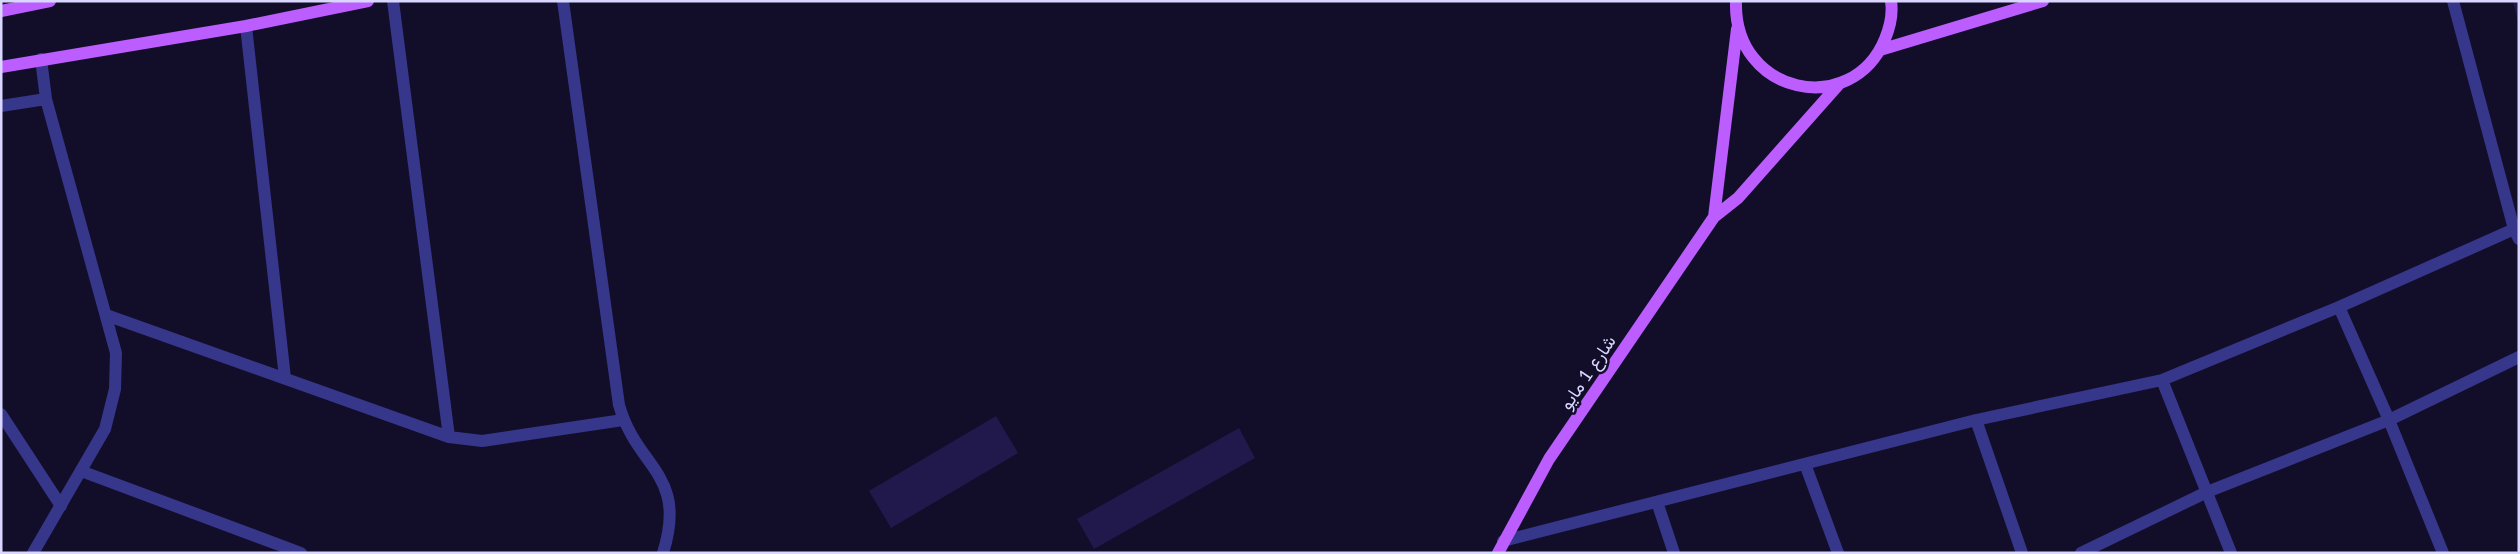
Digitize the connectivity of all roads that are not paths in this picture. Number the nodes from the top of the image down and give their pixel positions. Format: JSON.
{"nodes":[{"id":1,"x":50,"y":1,"type":"edge"},
{"id":2,"x":368,"y":1,"type":"edge"},
{"id":3,"x":394,"y":1,"type":"edge"},
{"id":4,"x":563,"y":1,"type":"edge"},
{"id":5,"x":1736,"y":1,"type":"edge"},
{"id":6,"x":1891,"y":1,"type":"edge"},
{"id":7,"x":2043,"y":1,"type":"edge"},
{"id":8,"x":2453,"y":1,"type":"edge"},
{"id":9,"x":1,"y":11,"type":"edge"},
{"id":10,"x":246,"y":26,"type":"junction"},
{"id":11,"x":1737,"y":28,"type":"junction"},
{"id":12,"x":1880,"y":50,"type":"junction"},
{"id":13,"x":41,"y":59,"type":"junction"},
{"id":14,"x":1,"y":67,"type":"edge"},
{"id":15,"x":1840,"y":83,"type":"junction"},
{"id":16,"x":46,"y":99,"type":"junction"},
{"id":17,"x":1,"y":106,"type":"edge"},
{"id":18,"x":1714,"y":217,"type":"junction"},
{"id":19,"x":2517,"y":232,"type":"edge"},
{"id":20,"x":2339,"y":307,"type":"junction"},
{"id":21,"x":106,"y":315,"type":"junction"},
{"id":22,"x":2519,"y":357,"type":"edge"},
{"id":23,"x":286,"y":378,"type":"junction"},
{"id":24,"x":2162,"y":380,"type":"junction"},
{"id":25,"x":1,"y":414,"type":"edge"},
{"id":26,"x":623,"y":420,"type":"junction"},
{"id":27,"x":1976,"y":420,"type":"junction"},
{"id":28,"x":2389,"y":420,"type":"junction"},
{"id":29,"x":449,"y":437,"type":"junction"},
{"id":30,"x":1805,"y":464,"type":"junction"},
{"id":31,"x":81,"y":471,"type":"junction"},
{"id":32,"x":2208,"y":492,"type":"junction"},
{"id":33,"x":1657,"y":502,"type":"junction"},
{"id":34,"x":61,"y":506,"type":"junction"},
{"id":35,"x":1500,"y":547,"type":"edge"},
{"id":36,"x":33,"y":553,"type":"edge"},
{"id":37,"x":300,"y":553,"type":"edge"},
{"id":38,"x":663,"y":553,"type":"edge"},
{"id":39,"x":1674,"y":553,"type":"edge"},
{"id":40,"x":1838,"y":553,"type":"edge"},
{"id":41,"x":2022,"y":553,"type":"edge"},
{"id":42,"x":2080,"y":553,"type":"edge"},
{"id":43,"x":2231,"y":553,"type":"edge"},
{"id":44,"x":2443,"y":553,"type":"edge"}],
"edges":[{"from":1,"to":9,"type":"main road"},
{"from":2,"to":10,"type":"main road"},
{"from":3,"to":29,"type":"street"},
{"from":4,"to":26,"type":"street"},
{"from":5,"to":11,"type":"main road"},
{"from":6,"to":12,"type":"main road"},
{"from":7,"to":12,"type":"main road"},
{"from":8,"to":19,"type":"street"},
{"from":10,"to":13,"type":"main road"},
{"from":10,"to":23,"type":"street"},
{"from":11,"to":15,"type":"main road"},
{"from":11,"to":18,"type":"main road","name":"شارع 1 مايو"},
{"from":12,"to":15,"type":"main road"},
{"from":13,"to":14,"type":"main road"},
{"from":13,"to":16,"type":"street"},
{"from":15,"to":18,"type":"main road","name":"شارع 1 مايو"},
{"from":16,"to":17,"type":"street"},
{"from":16,"to":21,"type":"street"},
{"from":18,"to":35,"type":"main road","name":"شارع 1 مايو"},
{"from":19,"to":20,"type":"street"},
{"from":20,"to":24,"type":"street"},
{"from":20,"to":28,"type":"street"},
{"from":21,"to":23,"type":"street"},
{"from":21,"to":31,"type":"street"},
{"from":22,"to":28,"type":"street"},
{"from":23,"to":29,"type":"street"},
{"from":24,"to":27,"type":"street"},
{"from":24,"to":32,"type":"street"},
{"from":25,"to":34,"type":"street"},
{"from":26,"to":29,"type":"street"},
{"from":26,"to":38,"type":"street"},
{"from":27,"to":30,"type":"street"},
{"from":27,"to":41,"type":"street"},
{"from":28,"to":32,"type":"street"},
{"from":28,"to":44,"type":"street"},
{"from":30,"to":33,"type":"street"},
{"from":30,"to":40,"type":"street"},
{"from":31,"to":34,"type":"street"},
{"from":31,"to":37,"type":"street"},
{"from":32,"to":42,"type":"street"},
{"from":32,"to":43,"type":"street"},
{"from":33,"to":35,"type":"street"},
{"from":33,"to":39,"type":"street"},
{"from":34,"to":36,"type":"street"}]}
